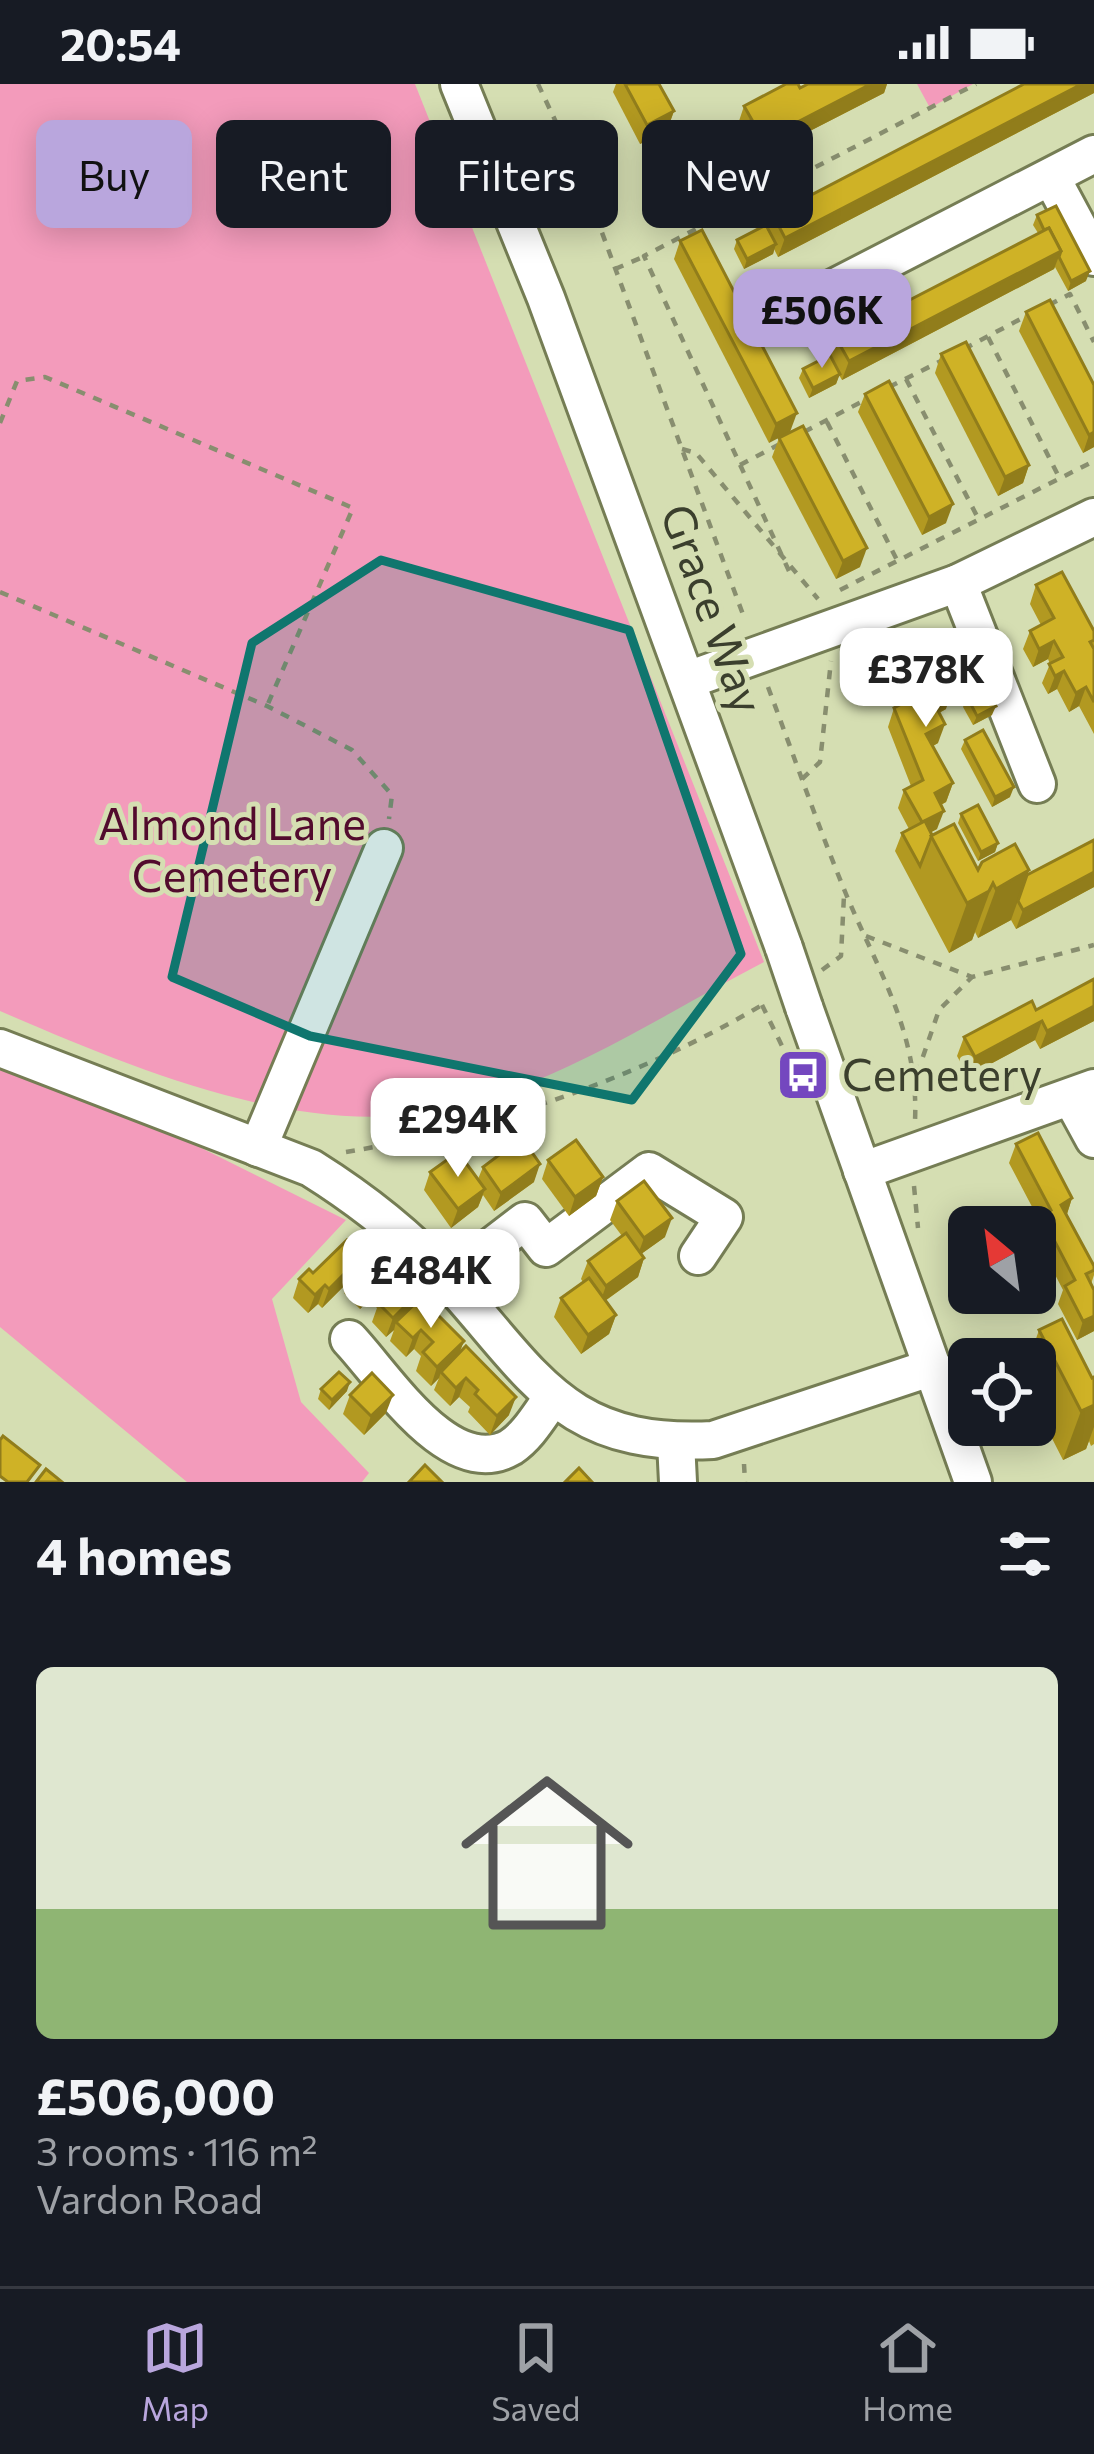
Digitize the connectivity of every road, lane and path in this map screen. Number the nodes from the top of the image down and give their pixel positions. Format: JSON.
{"nodes":[{"id":1,"x":459,"y":84,"type":"edge"},
{"id":2,"x":538,"y":84,"type":"edge"},
{"id":3,"x":1094,"y":154,"type":"edge"},
{"id":4,"x":1051,"y":177,"type":"junction"},
{"id":5,"x":644,"y":256,"type":"dead end"},
{"id":6,"x":1094,"y":257,"type":"edge"},
{"id":7,"x":615,"y":269,"type":"junction"},
{"id":8,"x":1049,"y":305,"type":"edge"},
{"id":9,"x":785,"y":313,"type":"dead end"},
{"id":10,"x":1029,"y":315,"type":"edge"},
{"id":11,"x":988,"y":337,"type":"junction"},
{"id":12,"x":1094,"y":342,"type":"edge"},
{"id":13,"x":905,"y":379,"type":"junction"},
{"id":14,"x":886,"y":389,"type":"edge"},
{"id":15,"x":866,"y":400,"type":"edge"},
{"id":16,"x":826,"y":420,"type":"junction"},
{"id":17,"x":0,"y":423,"type":"edge"},
{"id":18,"x":681,"y":449,"type":"junction"},
{"id":19,"x":1094,"y":461,"type":"edge"},
{"id":20,"x":740,"y":465,"type":"dead end"},
{"id":21,"x":1060,"y":479,"type":"junction"},
{"id":22,"x":1094,"y":517,"type":"edge"},
{"id":23,"x":979,"y":520,"type":"junction"},
{"id":24,"x":898,"y":562,"type":"junction"},
{"id":25,"x":958,"y":583,"type":"junction"},
{"id":26,"x":0,"y":592,"type":"edge"},
{"id":27,"x":825,"y":614,"type":"junction"},
{"id":28,"x":745,"y":620,"type":"dead end"},
{"id":29,"x":762,"y":670,"type":"dead end"},
{"id":30,"x":688,"y":680,"type":"junction"},
{"id":31,"x":267,"y":706,"type":"junction"},
{"id":32,"x":802,"y":779,"type":"junction"},
{"id":33,"x":1037,"y":784,"type":"dead end"},
{"id":34,"x":384,"y":848,"type":"joint"},
{"id":35,"x":844,"y":889,"type":"junction"},
{"id":36,"x":863,"y":935,"type":"junction"},
{"id":37,"x":1094,"y":945,"type":"edge"},
{"id":38,"x":818,"y":972,"type":"dead end"},
{"id":39,"x":973,"y":977,"type":"junction"},
{"id":40,"x":790,"y":1001,"type":"junction"},
{"id":41,"x":762,"y":1005,"type":"junction"},
{"id":42,"x":0,"y":1048,"type":"edge"},
{"id":43,"x":792,"y":1067,"type":"dead end"},
{"id":44,"x":917,"y":1075,"type":"junction"},
{"id":45,"x":1082,"y":1092,"type":"edge"},
{"id":46,"x":1094,"y":1139,"type":"edge"},
{"id":47,"x":258,"y":1148,"type":"junction"},
{"id":48,"x":914,"y":1152,"type":"junction"},
{"id":49,"x":311,"y":1168,"type":"junction"},
{"id":50,"x":862,"y":1171,"type":"junction"},
{"id":51,"x":698,"y":1256,"type":"dead end"},
{"id":52,"x":448,"y":1280,"type":"junction"},
{"id":53,"x":349,"y":1339,"type":"dead end"},
{"id":54,"x":933,"y":1366,"type":"junction"},
{"id":55,"x":553,"y":1397,"type":"junction"},
{"id":56,"x":676,"y":1442,"type":"junction"},
{"id":57,"x":678,"y":1482,"type":"edge"},
{"id":58,"x":973,"y":1482,"type":"edge"}],
"edges":[{"from":1,"to":30,"type":"street","name":"Grace Way"},
{"from":2,"to":7,"type":"path"},
{"from":3,"to":4,"type":"street"},
{"from":4,"to":6,"type":"street"},
{"from":4,"to":9,"type":"street"},
{"from":5,"to":7,"type":"path"},
{"from":7,"to":18,"type":"path"},
{"from":8,"to":12,"type":"path"},
{"from":10,"to":11,"type":"path"},
{"from":11,"to":13,"type":"path"},
{"from":11,"to":21,"type":"path"},
{"from":13,"to":14,"type":"path"},
{"from":13,"to":23,"type":"path"},
{"from":15,"to":16,"type":"path"},
{"from":16,"to":20,"type":"path"},
{"from":16,"to":24,"type":"path"},
{"from":17,"to":31,"type":"path"},
{"from":18,"to":27,"type":"path"},
{"from":18,"to":28,"type":"path"},
{"from":19,"to":21,"type":"path"},
{"from":21,"to":23,"type":"path"},
{"from":22,"to":25,"type":"street"},
{"from":23,"to":24,"type":"path"},
{"from":24,"to":27,"type":"path"},
{"from":25,"to":27,"type":"street"},
{"from":25,"to":33,"type":"street"},
{"from":26,"to":31,"type":"path"},
{"from":27,"to":30,"type":"street"},
{"from":27,"to":32,"type":"path"},
{"from":29,"to":32,"type":"path"},
{"from":30,"to":40,"type":"street","name":"Grace Way","bridge":true},
{"from":31,"to":34,"type":"path"},
{"from":32,"to":35,"type":"path"},
{"from":34,"to":47,"type":"street"},
{"from":35,"to":36,"type":"path"},
{"from":35,"to":38,"type":"path"},
{"from":36,"to":39,"type":"path"},
{"from":36,"to":44,"type":"path"},
{"from":37,"to":39,"type":"path"},
{"from":39,"to":44,"type":"path"},
{"from":40,"to":41,"type":"path"},
{"from":40,"to":50,"type":"street","name":"Grace Way"},
{"from":41,"to":43,"type":"path"},
{"from":41,"to":49,"type":"path"},
{"from":42,"to":47,"type":"street"},
{"from":44,"to":48,"type":"path"},
{"from":45,"to":46,"type":"street"},
{"from":45,"to":48,"type":"street"},
{"from":47,"to":49,"type":"street"},
{"from":48,"to":50,"type":"street"},
{"from":49,"to":52,"type":"street"},
{"from":50,"to":54,"type":"street","name":"Grace Way"},
{"from":51,"to":52,"type":"street"},
{"from":52,"to":55,"type":"street"},
{"from":53,"to":55,"type":"street"},
{"from":54,"to":56,"type":"street"},
{"from":54,"to":58,"type":"street","name":"Grace Way"},
{"from":55,"to":56,"type":"street"},
{"from":56,"to":57,"type":"street"}]}
